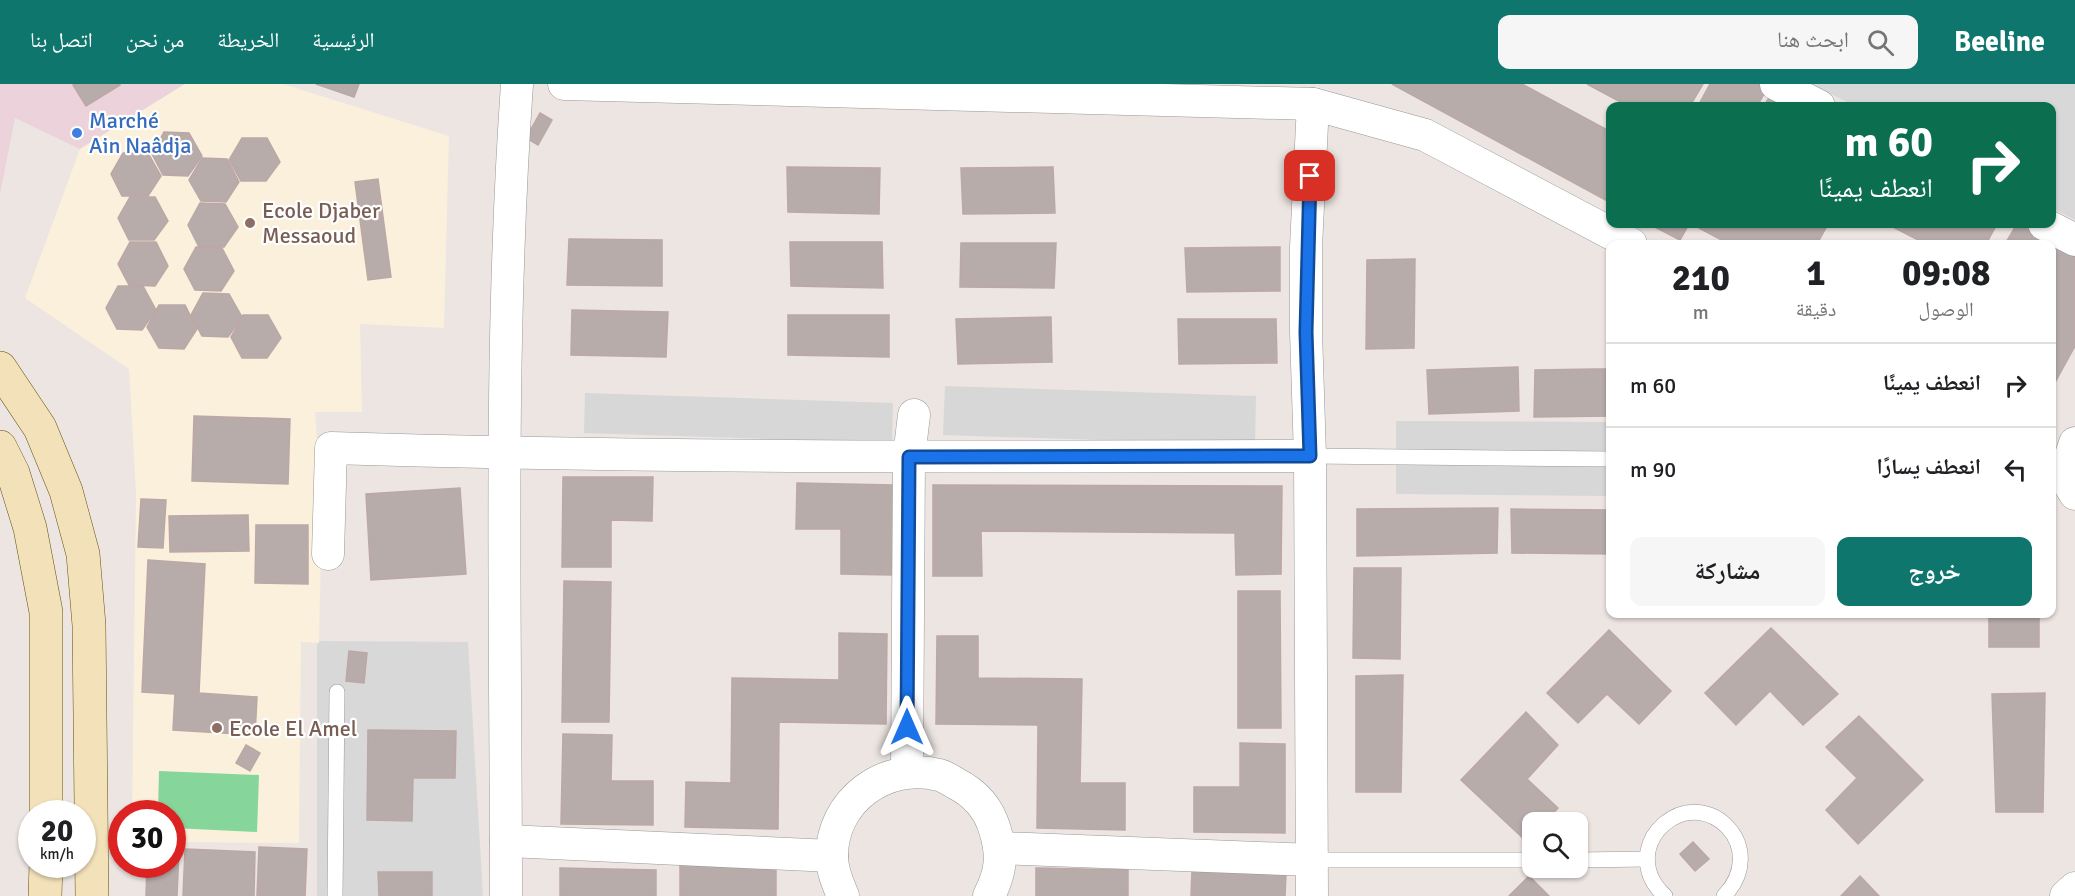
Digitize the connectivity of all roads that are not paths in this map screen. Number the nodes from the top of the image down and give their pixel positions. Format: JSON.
{"nodes":[{"id":1,"x":517,"y":84,"type":"edge"},
{"id":2,"x":564,"y":84,"type":"edge"},
{"id":3,"x":1776,"y":84,"type":"edge"},
{"id":4,"x":1811,"y":102,"type":"edge"},
{"id":5,"x":1313,"y":104,"type":"junction"},
{"id":6,"x":2052,"y":228,"type":"edge"},
{"id":7,"x":1622,"y":240,"type":"edge"},
{"id":8,"x":2075,"y":240,"type":"edge"},
{"id":9,"x":0,"y":368,"type":"edge"},
{"id":10,"x":914,"y":415,"type":"dead end"},
{"id":11,"x":2075,"y":443,"type":"edge"},
{"id":12,"x":0,"y":447,"type":"edge"},
{"id":13,"x":503,"y":453,"type":"junction"},
{"id":14,"x":1310,"y":456,"type":"junction"},
{"id":15,"x":909,"y":457,"type":"junction"},
{"id":16,"x":1606,"y":459,"type":"edge"},
{"id":17,"x":2067,"y":478,"type":"edge"},
{"id":18,"x":328,"y":554,"type":"dead end"},
{"id":19,"x":337,"y":692,"type":"dead end"},
{"id":20,"x":907,"y":772,"type":"junction"},
{"id":21,"x":46,"y":800,"type":"edge"},
{"id":22,"x":506,"y":841,"type":"junction"},
{"id":23,"x":1000,"y":848,"type":"junction"},
{"id":24,"x":832,"y":856,"type":"junction"},
{"id":25,"x":1312,"y":860,"type":"junction"},
{"id":26,"x":1522,"y":860,"type":"edge"},
{"id":27,"x":1588,"y":860,"type":"edge"},
{"id":28,"x":1647,"y":860,"type":"junction"},
{"id":29,"x":46,"y":878,"type":"edge"},
{"id":30,"x":2075,"y":888,"type":"edge"},
{"id":31,"x":45,"y":896,"type":"edge"},
{"id":32,"x":92,"y":896,"type":"edge"},
{"id":33,"x":335,"y":896,"type":"edge"},
{"id":34,"x":506,"y":896,"type":"edge"},
{"id":35,"x":843,"y":896,"type":"edge"},
{"id":36,"x":989,"y":896,"type":"edge"},
{"id":37,"x":1312,"y":896,"type":"edge"},
{"id":38,"x":1665,"y":896,"type":"edge"},
{"id":39,"x":1724,"y":896,"type":"edge"},
{"id":40,"x":2066,"y":896,"type":"edge"}],
"edges":[{"from":1,"to":13,"type":"street"},
{"from":2,"to":5,"type":"street"},
{"from":3,"to":4,"type":"street"},
{"from":5,"to":7,"type":"street"},
{"from":5,"to":14,"type":"street"},
{"from":6,"to":8,"type":"street"},
{"from":9,"to":32,"type":"main road"},
{"from":10,"to":15,"type":"street"},
{"from":11,"to":17,"type":"street"},
{"from":12,"to":21,"type":"main road"},
{"from":13,"to":15,"type":"street"},
{"from":13,"to":18,"type":"street"},
{"from":13,"to":22,"type":"street"},
{"from":14,"to":15,"type":"street"},
{"from":14,"to":16,"type":"lane"},
{"from":14,"to":25,"type":"street"},
{"from":15,"to":20,"type":"street"},
{"from":19,"to":33,"type":"lane"},
{"from":20,"to":23,"type":"street"},
{"from":20,"to":24,"type":"street"},
{"from":22,"to":24,"type":"street"},
{"from":22,"to":34,"type":"street"},
{"from":23,"to":25,"type":"street"},
{"from":23,"to":36,"type":"street"},
{"from":24,"to":35,"type":"street"},
{"from":25,"to":26,"type":"lane"},
{"from":25,"to":37,"type":"street"},
{"from":27,"to":28,"type":"lane"},
{"from":28,"to":38,"type":"lane"},
{"from":28,"to":39,"type":"lane"},
{"from":29,"to":31,"type":"main road"},
{"from":30,"to":40,"type":"street"}]}
